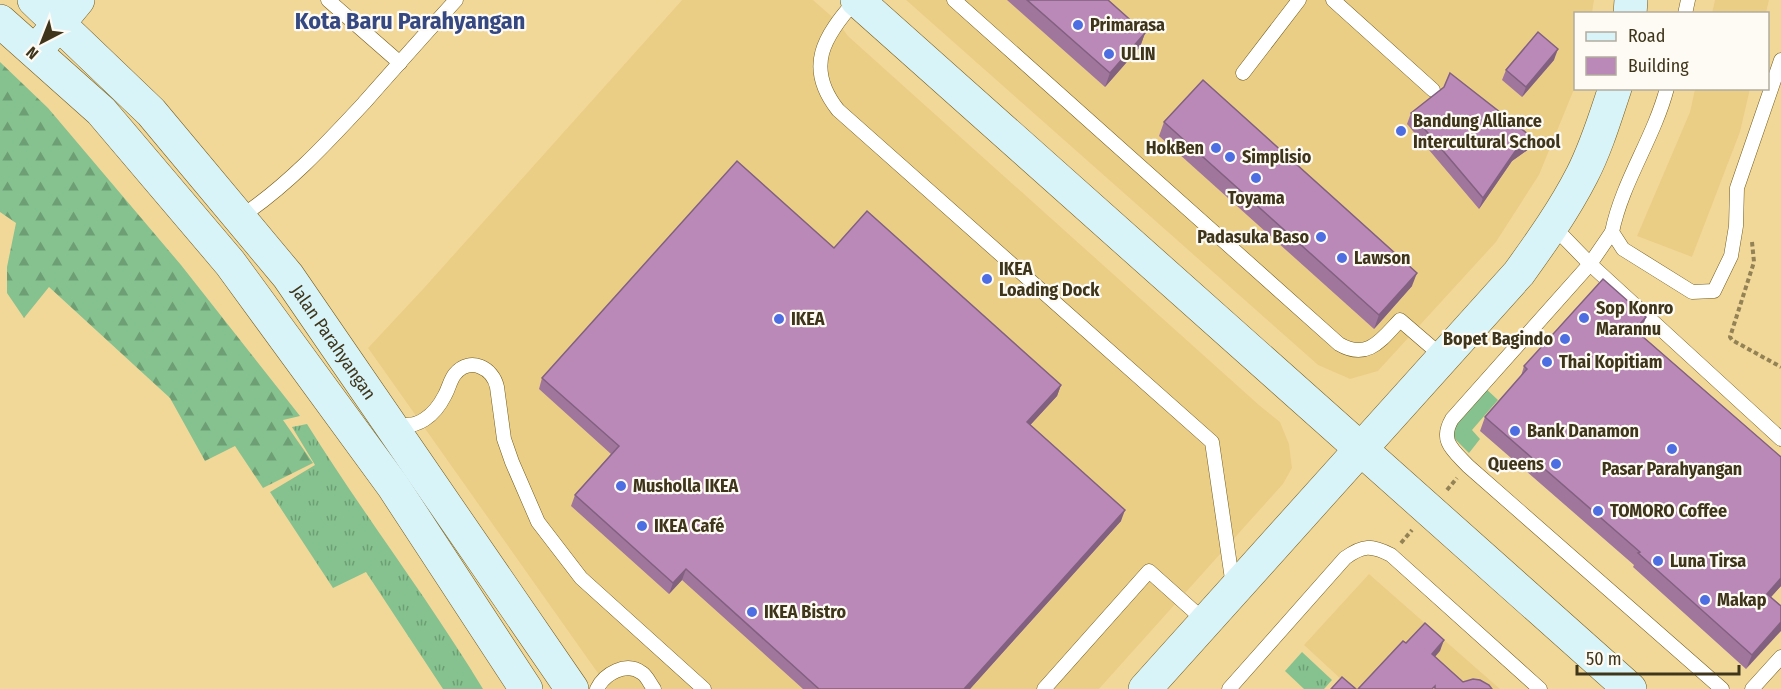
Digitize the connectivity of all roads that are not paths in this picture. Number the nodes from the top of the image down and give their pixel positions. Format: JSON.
{"nodes":[{"id":1,"x":32,"y":0,"type":"edge"},
{"id":2,"x":328,"y":0,"type":"edge"},
{"id":3,"x":456,"y":0,"type":"edge"},
{"id":4,"x":856,"y":0,"type":"edge"},
{"id":5,"x":954,"y":0,"type":"edge"},
{"id":6,"x":1299,"y":0,"type":"edge"},
{"id":7,"x":1333,"y":0,"type":"edge"},
{"id":8,"x":69,"y":11,"type":"edge"},
{"id":9,"x":4,"y":24,"type":"edge"},
{"id":10,"x":36,"y":52,"type":"junction"},
{"id":11,"x":1781,"y":60,"type":"edge"},
{"id":12,"x":399,"y":63,"type":"junction"},
{"id":13,"x":1243,"y":73,"type":"dead end"},
{"id":14,"x":1433,"y":90,"type":"dead end"},
{"id":15,"x":1614,"y":90,"type":"edge"},
{"id":16,"x":1666,"y":90,"type":"edge"},
{"id":17,"x":239,"y":218,"type":"junction"},
{"id":18,"x":1553,"y":226,"type":"junction"},
{"id":19,"x":1612,"y":232,"type":"junction"},
{"id":20,"x":1590,"y":264,"type":"junction"},
{"id":21,"x":1443,"y":357,"type":"junction"},
{"id":22,"x":387,"y":420,"type":"junction"},
{"id":23,"x":1781,"y":440,"type":"edge"},
{"id":24,"x":1362,"y":450,"type":"junction"},
{"id":25,"x":1234,"y":591,"type":"junction"},
{"id":26,"x":1206,"y":622,"type":"junction"},
{"id":27,"x":1781,"y":657,"type":"edge"},
{"id":28,"x":1624,"y":687,"type":"edge"},
{"id":29,"x":526,"y":689,"type":"edge"},
{"id":30,"x":572,"y":689,"type":"edge"},
{"id":31,"x":597,"y":689,"type":"edge"},
{"id":32,"x":654,"y":689,"type":"edge"},
{"id":33,"x":704,"y":689,"type":"edge"},
{"id":34,"x":1044,"y":689,"type":"edge"},
{"id":35,"x":1145,"y":689,"type":"edge"},
{"id":36,"x":1229,"y":689,"type":"edge"},
{"id":37,"x":1540,"y":689,"type":"edge"},
{"id":38,"x":1722,"y":689,"type":"edge"},
{"id":39,"x":1752,"y":689,"type":"edge"}],
"edges":[{"from":1,"to":8,"type":"street","name":"Jalan Parahyangan"},
{"from":1,"to":9,"type":"street","name":"Jalan Parahyangan"},
{"from":2,"to":12,"type":"lane"},
{"from":3,"to":12,"type":"lane"},
{"from":4,"to":24,"type":"street"},
{"from":4,"to":25,"type":"lane"},
{"from":5,"to":21,"type":"lane"},
{"from":6,"to":13,"type":"lane"},
{"from":7,"to":14,"type":"lane"},
{"from":8,"to":10,"type":"street"},
{"from":8,"to":17,"type":"street","name":"Jalan Parahyangan"},
{"from":9,"to":10,"type":"street","name":"Jalan Parahyangan"},
{"from":10,"to":29,"type":"street","name":"Jalan Parahyangan"},
{"from":11,"to":19,"type":"lane"},
{"from":12,"to":17,"type":"lane"},
{"from":15,"to":18,"type":"street"},
{"from":16,"to":19,"type":"lane"},
{"from":17,"to":22,"type":"street","name":"Jalan Parahyangan"},
{"from":18,"to":20,"type":"lane"},
{"from":18,"to":21,"type":"street"},
{"from":19,"to":20,"type":"lane"},
{"from":20,"to":23,"type":"lane"},
{"from":20,"to":38,"type":"lane"},
{"from":21,"to":24,"type":"street"},
{"from":22,"to":30,"type":"street","name":"Jalan Parahyangan"},
{"from":22,"to":33,"type":"lane"},
{"from":24,"to":25,"type":"street"},
{"from":24,"to":28,"type":"street"},
{"from":25,"to":26,"type":"street"},
{"from":26,"to":34,"type":"lane"},
{"from":26,"to":35,"type":"street"},
{"from":27,"to":39,"type":"lane"},
{"from":31,"to":32,"type":"lane"},
{"from":36,"to":37,"type":"lane"}]}
